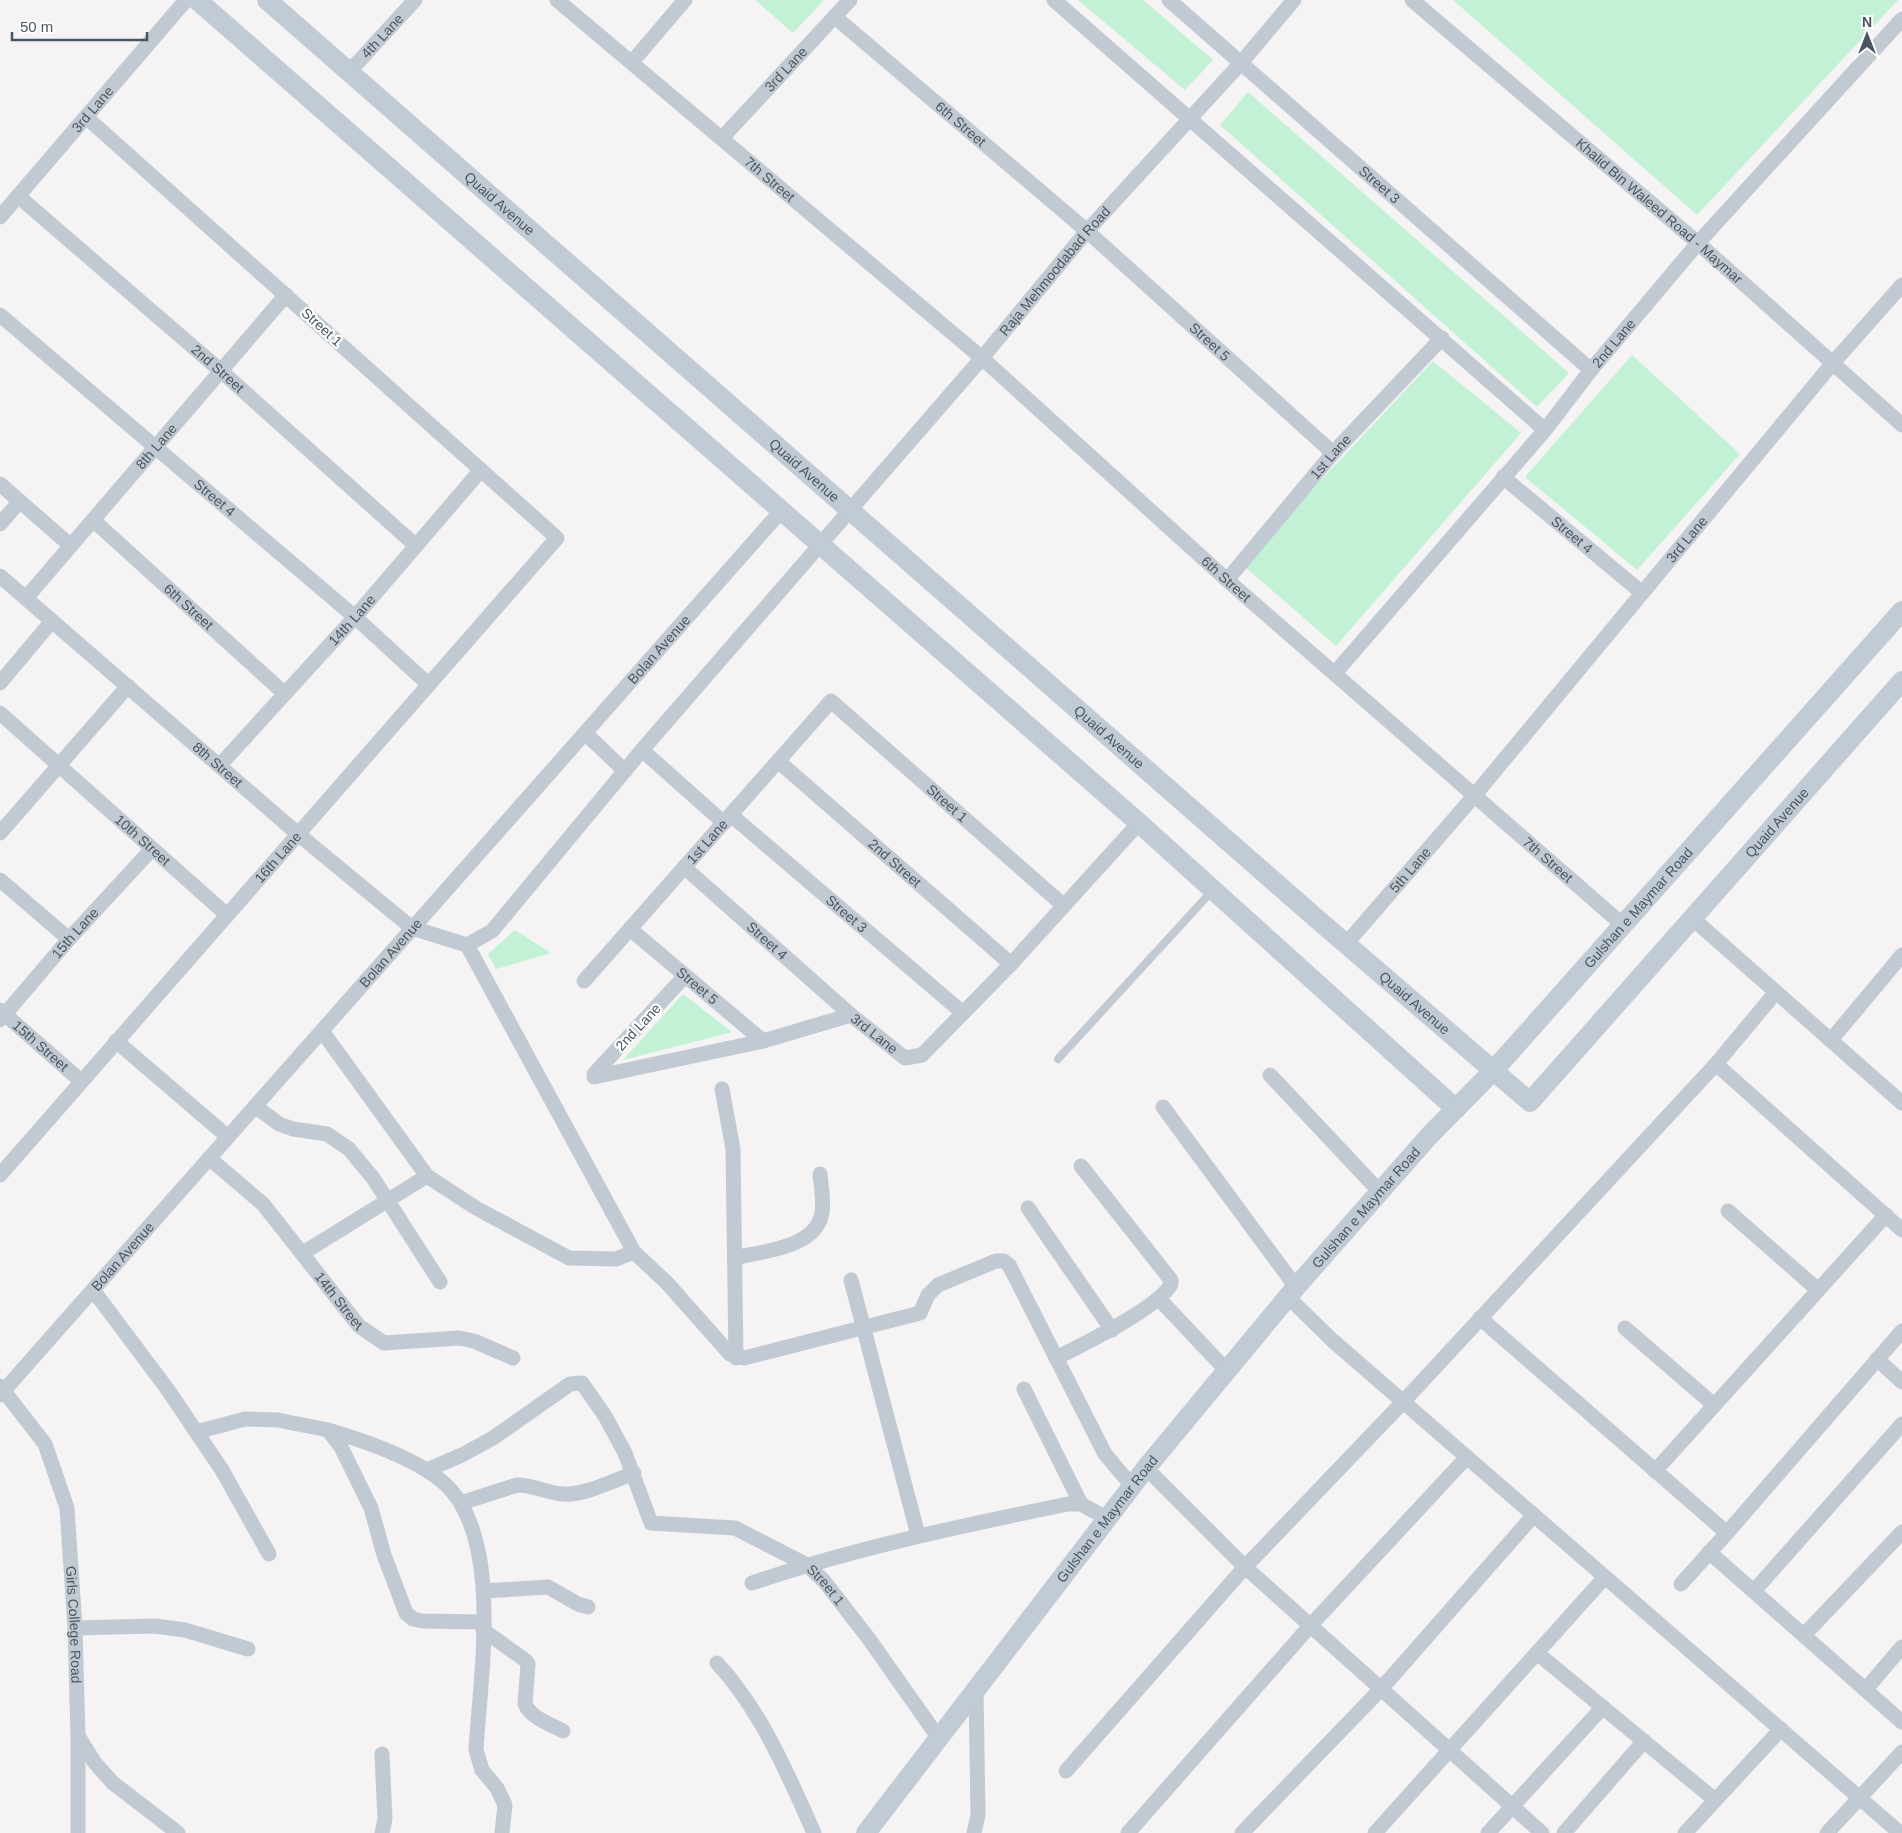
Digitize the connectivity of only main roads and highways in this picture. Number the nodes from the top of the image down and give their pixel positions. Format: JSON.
{"nodes":[{"id":1,"x":197,"y":0,"type":"edge"},
{"id":2,"x":267,"y":0,"type":"edge"},
{"id":3,"x":1902,"y":611,"type":"edge"},
{"id":4,"x":1902,"y":681,"type":"edge"},
{"id":5,"x":1494,"y":1070,"type":"junction"},
{"id":6,"x":1456,"y":1108,"type":"junction"},
{"id":7,"x":866,"y":1833,"type":"edge"}],
"edges":[{"from":1,"to":6,"type":"main road"},
{"from":2,"to":5,"type":"main road","name":"Quaid Avenue"},
{"from":3,"to":5,"type":"main road","name":"Gulshan e Maymar Road"},
{"from":4,"to":5,"type":"main road","name":"Quaid Avenue"},
{"from":5,"to":6,"type":"main road","name":"Gulshan e Maymar Road"},
{"from":6,"to":7,"type":"main road","name":"Gulshan e Maymar Road"}]}
